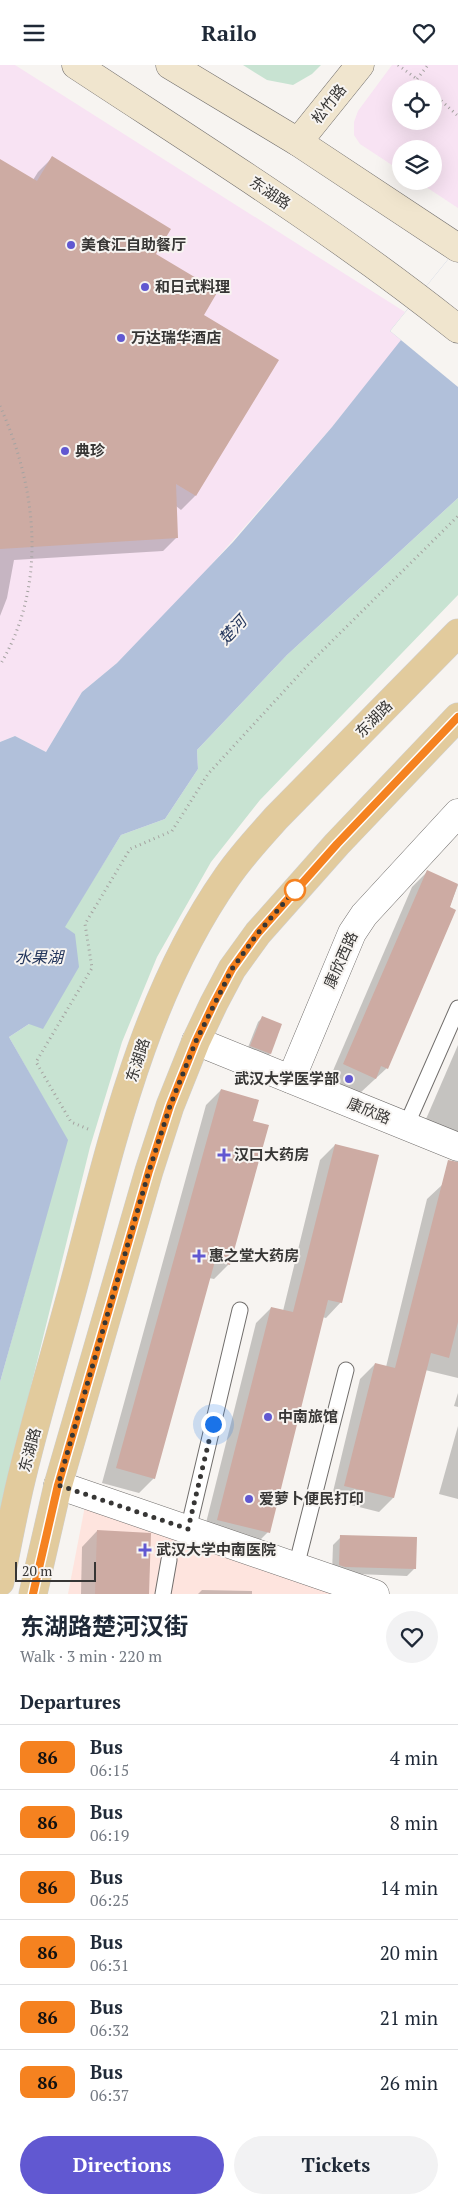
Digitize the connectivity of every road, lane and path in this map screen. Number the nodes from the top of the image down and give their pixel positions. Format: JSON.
{"nodes":[{"id":1,"x":76,"y":65,"type":"edge"},
{"id":2,"x":170,"y":65,"type":"edge"},
{"id":3,"x":360,"y":65,"type":"edge"},
{"id":4,"x":398,"y":65,"type":"edge"},
{"id":5,"x":428,"y":65,"type":"edge"},
{"id":6,"x":417,"y":79,"type":"joint"},
{"id":7,"x":442,"y":101,"type":"edge"},
{"id":8,"x":458,"y":116,"type":"edge"},
{"id":9,"x":298,"y":142,"type":"junction"},
{"id":10,"x":458,"y":248,"type":"edge"},
{"id":11,"x":458,"y":329,"type":"edge"},
{"id":12,"x":0,"y":406,"type":"edge"},
{"id":13,"x":458,"y":516,"type":"edge"},
{"id":14,"x":458,"y":633,"type":"edge"},
{"id":15,"x":0,"y":665,"type":"edge"},
{"id":16,"x":458,"y":717,"type":"edge"},
{"id":17,"x":458,"y":813,"type":"edge"},
{"id":18,"x":458,"y":1008,"type":"edge"},
{"id":19,"x":196,"y":1041,"type":"junction"},
{"id":20,"x":291,"y":1079,"type":"junction"},
{"id":21,"x":406,"y":1127,"type":"junction"},
{"id":22,"x":113,"y":1138,"type":"junction"},
{"id":23,"x":458,"y":1147,"type":"edge"},
{"id":24,"x":240,"y":1310,"type":"dead end"},
{"id":25,"x":346,"y":1369,"type":"dead end"},
{"id":26,"x":58,"y":1485,"type":"junction"},
{"id":27,"x":188,"y":1529,"type":"junction"},
{"id":28,"x":169,"y":1560,"type":"dead end"},
{"id":29,"x":296,"y":1567,"type":"junction"},
{"id":30,"x":0,"y":1582,"type":"edge"},
{"id":31,"x":33,"y":1594,"type":"edge"},
{"id":32,"x":163,"y":1594,"type":"edge"},
{"id":33,"x":375,"y":1594,"type":"edge"}],
"edges":[{"from":1,"to":11,"type":"main road","name":"东湖路"},
{"from":2,"to":9,"type":"main road"},
{"from":3,"to":9,"type":"main road","name":"松竹路"},
{"from":4,"to":6,"type":"path"},
{"from":5,"to":6,"type":"path"},
{"from":7,"to":8,"type":"path"},
{"from":9,"to":10,"type":"main road"},
{"from":12,"to":15,"type":"path"},
{"from":13,"to":22,"type":"path"},
{"from":14,"to":22,"type":"main road","name":"东湖路"},
{"from":16,"to":19,"type":"main road"},
{"from":17,"to":20,"type":"street","name":"康欣西路"},
{"from":18,"to":21,"type":"lane"},
{"from":19,"to":20,"type":"street","name":"康欣路"},
{"from":19,"to":26,"type":"main road"},
{"from":20,"to":21,"type":"street","name":"康欣路"},
{"from":21,"to":23,"type":"street","name":"康欣路"},
{"from":22,"to":30,"type":"main road","name":"东湖路"},
{"from":24,"to":27,"type":"lane"},
{"from":25,"to":29,"type":"lane"},
{"from":26,"to":27,"type":"street"},
{"from":26,"to":31,"type":"main road"},
{"from":27,"to":29,"type":"street"},
{"from":28,"to":32,"type":"lane"},
{"from":29,"to":33,"type":"street"}]}
